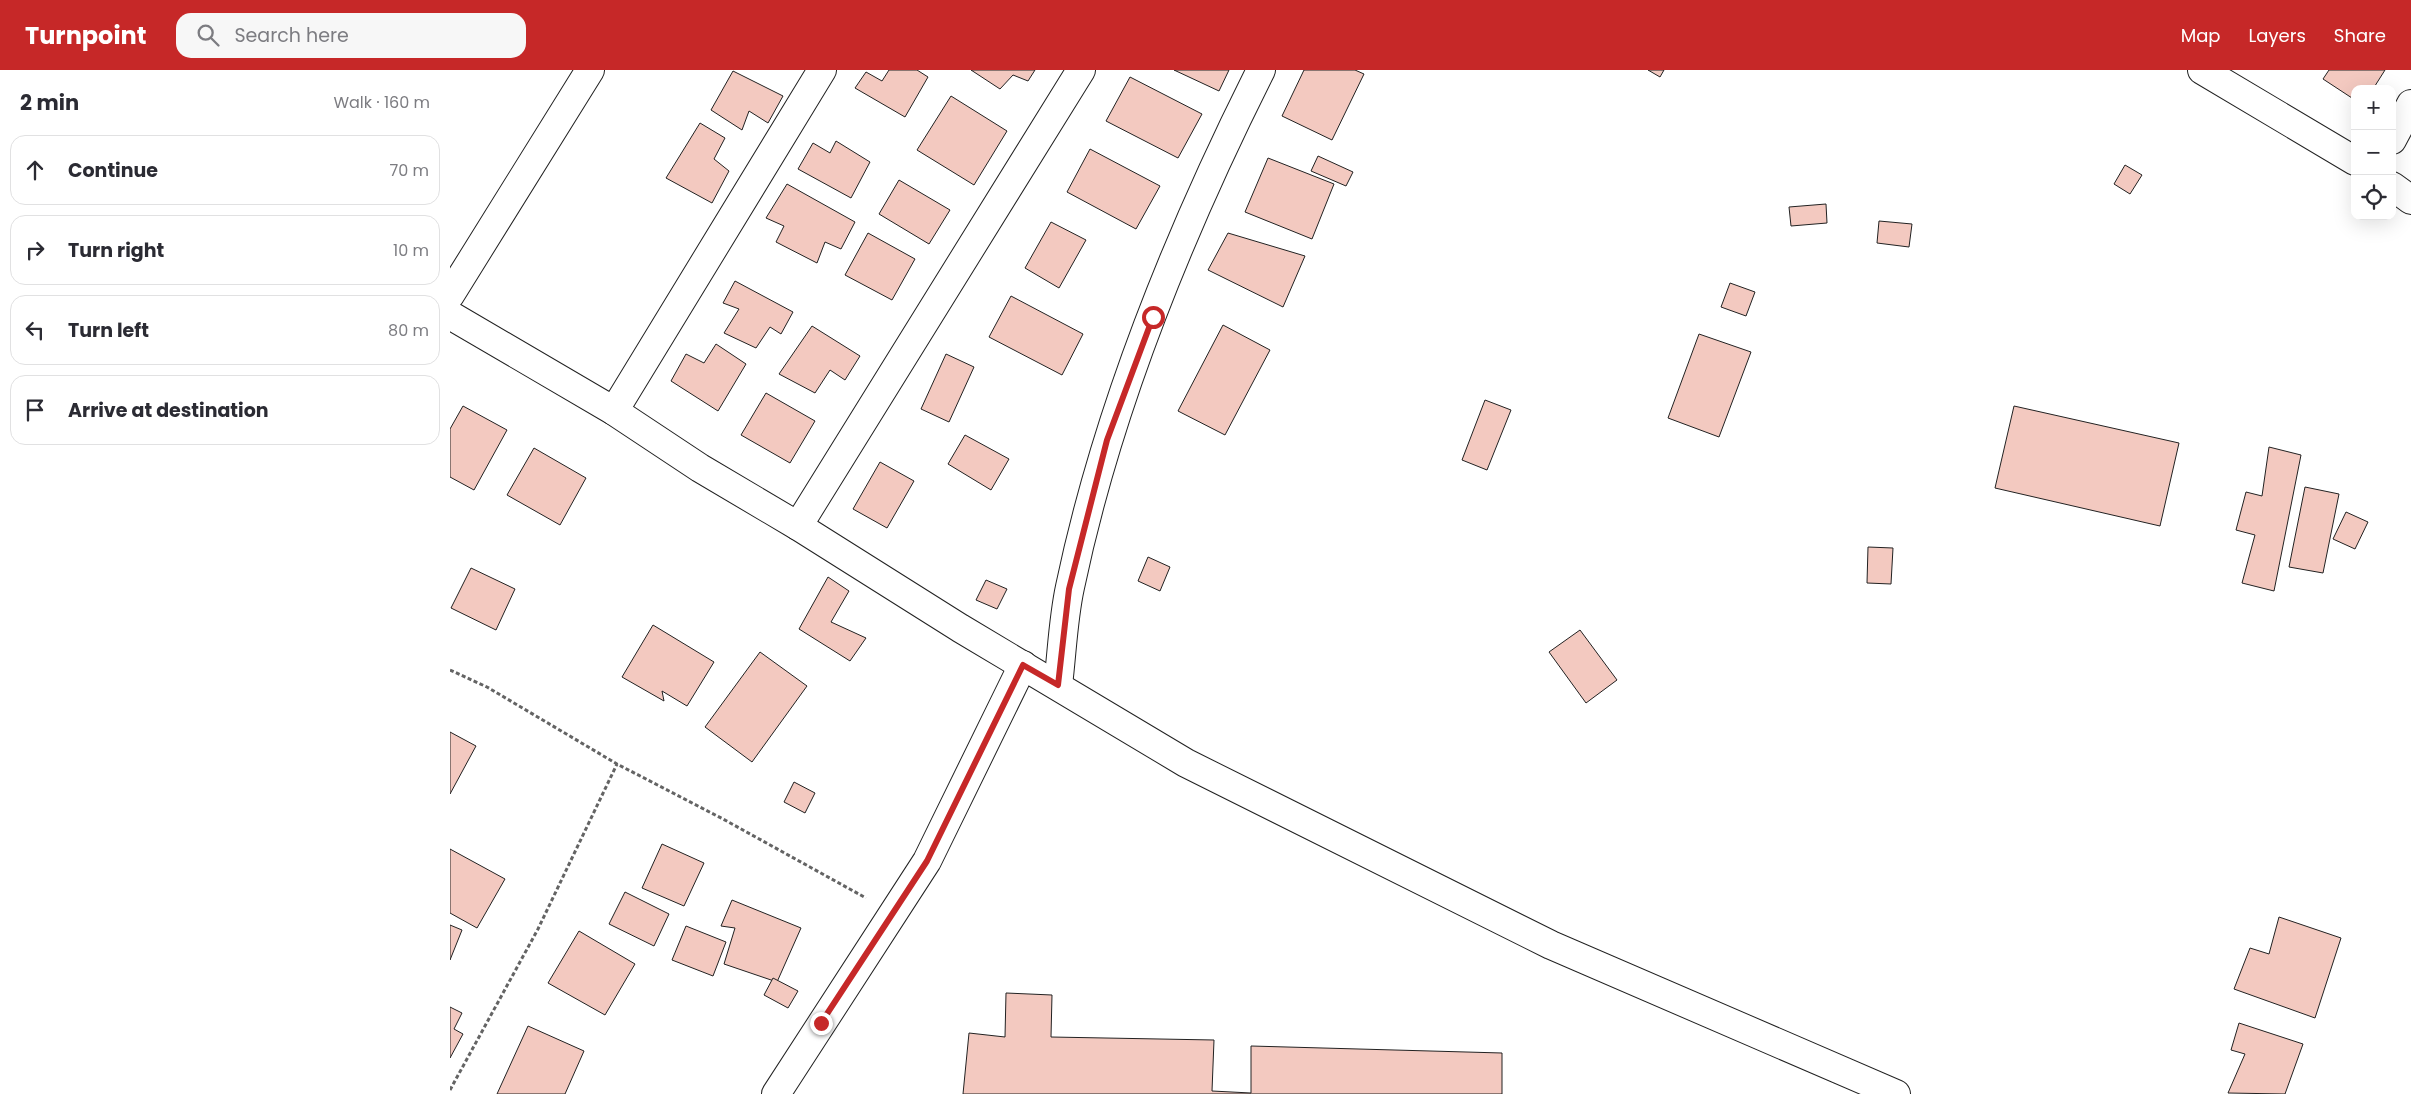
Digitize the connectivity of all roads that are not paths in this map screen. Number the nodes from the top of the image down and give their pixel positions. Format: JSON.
{"nodes":[{"id":1,"x":590,"y":70,"type":"edge"},
{"id":2,"x":822,"y":70,"type":"edge"},
{"id":3,"x":1081,"y":70,"type":"edge"},
{"id":4,"x":1261,"y":70,"type":"edge"},
{"id":5,"x":2205,"y":71,"type":"edge"},
{"id":6,"x":2411,"y":104,"type":"edge"},
{"id":7,"x":2396,"y":132,"type":"edge"},
{"id":8,"x":2351,"y":159,"type":"edge"},
{"id":9,"x":2396,"y":189,"type":"edge"},
{"id":10,"x":2411,"y":200,"type":"edge"},
{"id":11,"x":450,"y":295,"type":"edge"},
{"id":12,"x":450,"y":315,"type":"edge"},
{"id":13,"x":614,"y":412,"type":"junction"},
{"id":14,"x":798,"y":526,"type":"junction"},
{"id":15,"x":1023,"y":665,"type":"junction"},
{"id":16,"x":1058,"y":685,"type":"junction"},
{"id":17,"x":776,"y":1094,"type":"edge"},
{"id":18,"x":1896,"y":1094,"type":"edge"}],
"edges":[{"from":1,"to":11,"type":"street"},
{"from":2,"to":13,"type":"street"},
{"from":3,"to":14,"type":"street"},
{"from":4,"to":16,"type":"street"},
{"from":5,"to":8,"type":"street"},
{"from":6,"to":7,"type":"street"},
{"from":9,"to":10,"type":"street"},
{"from":12,"to":13,"type":"street"},
{"from":13,"to":14,"type":"street"},
{"from":14,"to":15,"type":"street"},
{"from":15,"to":16,"type":"street"},
{"from":15,"to":17,"type":"street"},
{"from":16,"to":18,"type":"street"}]}
